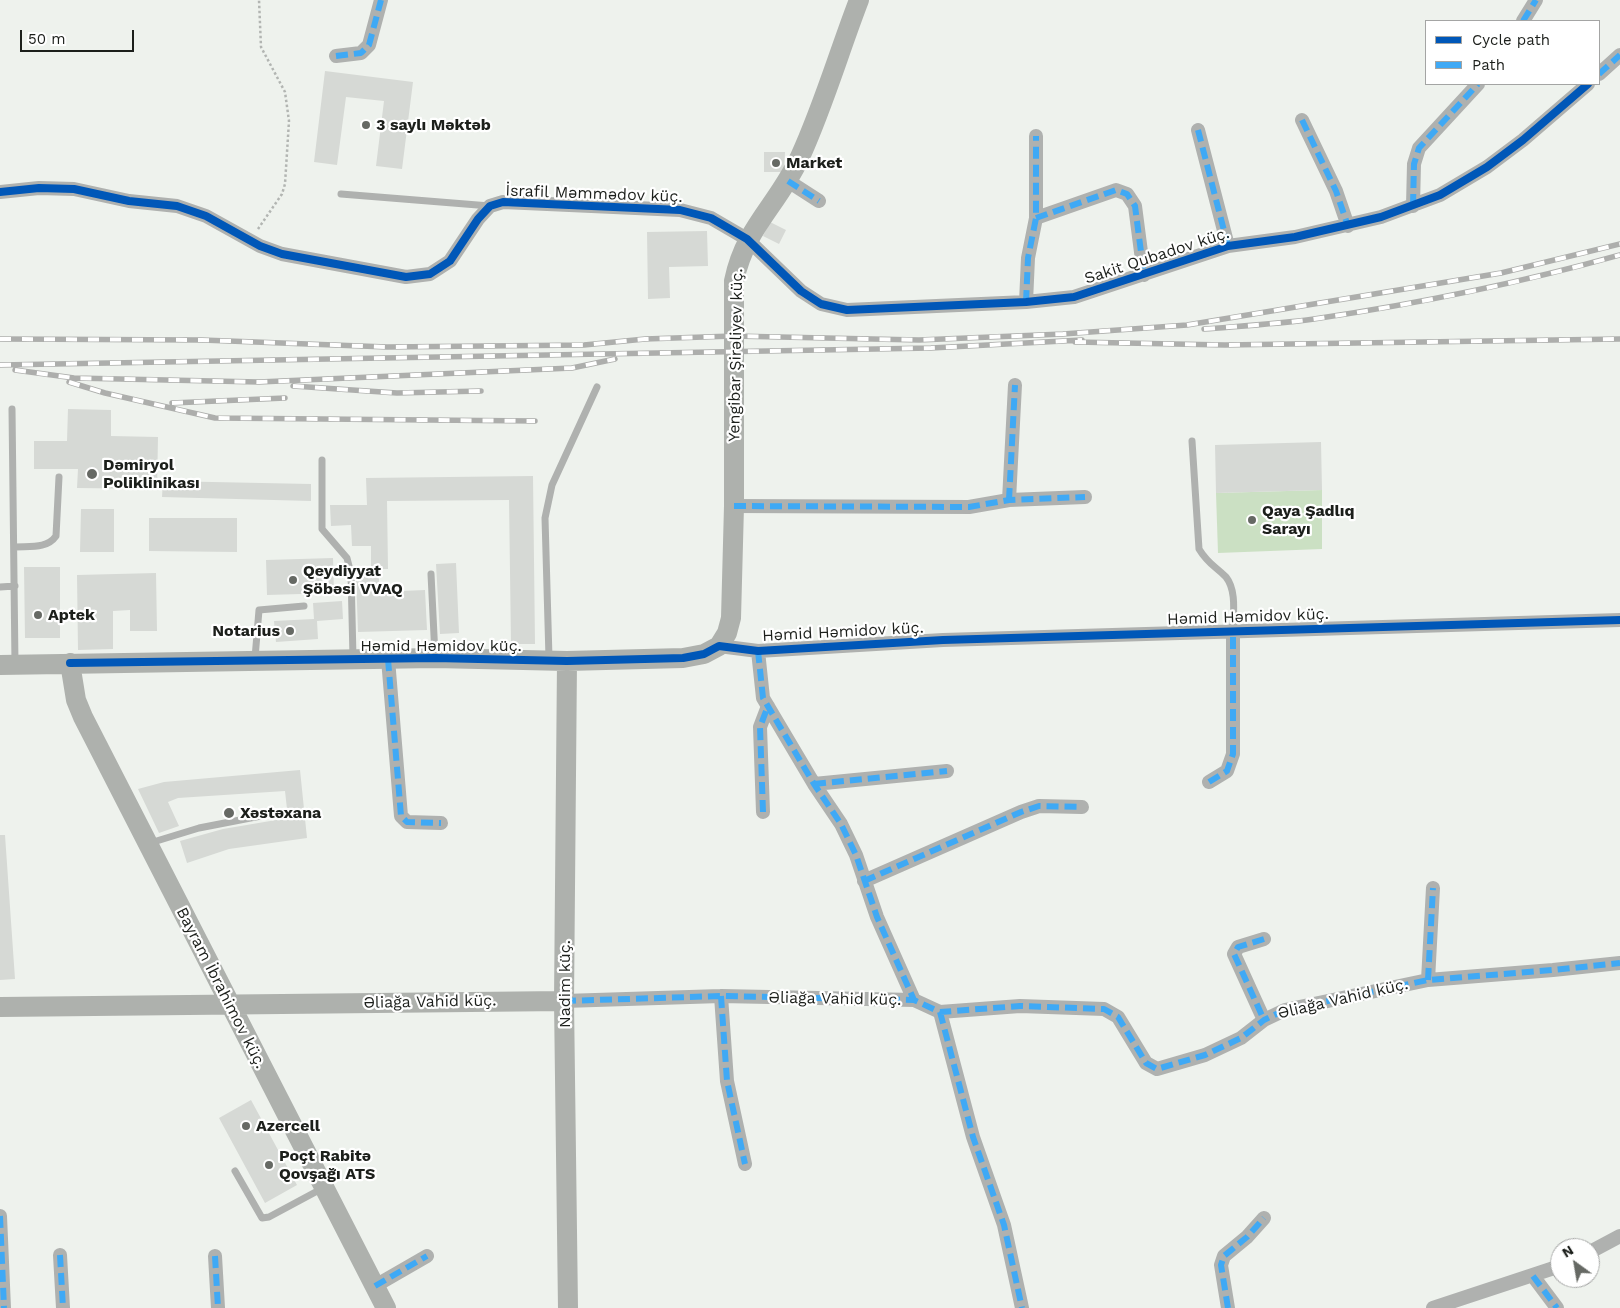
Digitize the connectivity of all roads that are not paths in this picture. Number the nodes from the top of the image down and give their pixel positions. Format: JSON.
{"nodes":[{"id":1,"x":381,"y":0,"type":"edge"},
{"id":2,"x":859,"y":0,"type":"edge"},
{"id":3,"x":1536,"y":0,"type":"edge"},
{"id":4,"x":1524,"y":20,"type":"edge"},
{"id":5,"x":1620,"y":55,"type":"edge"},
{"id":6,"x":336,"y":56,"type":"dead end"},
{"id":7,"x":1600,"y":73,"type":"edge"},
{"id":8,"x":1477,"y":85,"type":"edge"},
{"id":9,"x":1587,"y":85,"type":"edge"},
{"id":10,"x":1302,"y":120,"type":"dead end"},
{"id":11,"x":1198,"y":130,"type":"dead end"},
{"id":12,"x":1036,"y":136,"type":"dead end"},
{"id":13,"x":788,"y":181,"type":"junction"},
{"id":14,"x":0,"y":192,"type":"edge"},
{"id":15,"x":341,"y":194,"type":"dead end"},
{"id":16,"x":819,"y":201,"type":"dead end"},
{"id":17,"x":490,"y":206,"type":"junction"},
{"id":18,"x":1413,"y":206,"type":"junction"},
{"id":19,"x":1036,"y":218,"type":"junction"},
{"id":20,"x":1348,"y":226,"type":"junction"},
{"id":21,"x":747,"y":238,"type":"junction"},
{"id":22,"x":1228,"y":246,"type":"junction"},
{"id":23,"x":1144,"y":275,"type":"junction"},
{"id":24,"x":1026,"y":302,"type":"junction"},
{"id":25,"x":1015,"y":385,"type":"dead end"},
{"id":26,"x":597,"y":387,"type":"dead end"},
{"id":27,"x":12,"y":409,"type":"dead end"},
{"id":28,"x":1192,"y":441,"type":"dead end"},
{"id":29,"x":322,"y":460,"type":"dead end"},
{"id":30,"x":59,"y":478,"type":"dead end"},
{"id":31,"x":1085,"y":497,"type":"dead end"},
{"id":32,"x":1009,"y":500,"type":"junction"},
{"id":33,"x":734,"y":506,"type":"junction"},
{"id":34,"x":15,"y":547,"type":"junction"},
{"id":35,"x":431,"y":574,"type":"dead end"},
{"id":36,"x":15,"y":586,"type":"junction"},
{"id":37,"x":0,"y":587,"type":"edge"},
{"id":38,"x":304,"y":606,"type":"dead end"},
{"id":39,"x":1620,"y":620,"type":"edge"},
{"id":40,"x":1233,"y":630,"type":"junction"},
{"id":41,"x":719,"y":646,"type":"junction"},
{"id":42,"x":758,"y":651,"type":"junction"},
{"id":43,"x":436,"y":658,"type":"junction"},
{"id":44,"x":388,"y":659,"type":"junction"},
{"id":45,"x":353,"y":660,"type":"junction"},
{"id":46,"x":255,"y":661,"type":"junction"},
{"id":47,"x":558,"y":661,"type":"junction"},
{"id":48,"x":70,"y":663,"type":"junction"},
{"id":49,"x":8,"y":665,"type":"edge"},
{"id":50,"x":768,"y":706,"type":"junction"},
{"id":51,"x":947,"y":771,"type":"dead end"},
{"id":52,"x":1209,"y":782,"type":"dead end"},
{"id":53,"x":814,"y":784,"type":"junction"},
{"id":54,"x":1082,"y":807,"type":"dead end"},
{"id":55,"x":763,"y":812,"type":"dead end"},
{"id":56,"x":271,"y":814,"type":"dead end"},
{"id":57,"x":441,"y":823,"type":"dead end"},
{"id":58,"x":148,"y":844,"type":"junction"},
{"id":59,"x":864,"y":880,"type":"junction"},
{"id":60,"x":1433,"y":888,"type":"dead end"},
{"id":61,"x":1264,"y":939,"type":"dead end"},
{"id":62,"x":1620,"y":963,"type":"edge"},
{"id":63,"x":1428,"y":980,"type":"junction"},
{"id":64,"x":721,"y":996,"type":"junction"},
{"id":65,"x":914,"y":1000,"type":"junction"},
{"id":66,"x":564,"y":1001,"type":"junction"},
{"id":67,"x":229,"y":1004,"type":"junction"},
{"id":68,"x":0,"y":1007,"type":"edge"},
{"id":69,"x":940,"y":1012,"type":"junction"},
{"id":70,"x":1264,"y":1020,"type":"junction"},
{"id":71,"x":745,"y":1164,"type":"dead end"},
{"id":72,"x":235,"y":1171,"type":"dead end"},
{"id":73,"x":323,"y":1188,"type":"junction"},
{"id":74,"x":0,"y":1216,"type":"edge"},
{"id":75,"x":1264,"y":1218,"type":"dead end"},
{"id":76,"x":1620,"y":1236,"type":"edge"},
{"id":77,"x":1600,"y":1247,"type":"edge"},
{"id":78,"x":60,"y":1254,"type":"dead end"},
{"id":79,"x":215,"y":1256,"type":"dead end"},
{"id":80,"x":427,"y":1256,"type":"dead end"},
{"id":81,"x":1550,"y":1270,"type":"edge"},
{"id":82,"x":1532,"y":1276,"type":"junction"},
{"id":83,"x":375,"y":1286,"type":"junction"},
{"id":84,"x":4,"y":1308,"type":"edge"},
{"id":85,"x":63,"y":1308,"type":"edge"},
{"id":86,"x":218,"y":1308,"type":"edge"},
{"id":87,"x":386,"y":1308,"type":"edge"},
{"id":88,"x":568,"y":1308,"type":"edge"},
{"id":89,"x":1022,"y":1308,"type":"edge"},
{"id":90,"x":1228,"y":1308,"type":"edge"},
{"id":91,"x":1433,"y":1308,"type":"edge"},
{"id":92,"x":1557,"y":1308,"type":"edge"}],
"edges":[{"from":1,"to":6,"type":"street"},
{"from":2,"to":13,"type":"street","name":"Yengibar Şirəliyev küç."},
{"from":3,"to":4,"type":"street"},
{"from":5,"to":7,"type":"street"},
{"from":8,"to":18,"type":"street"},
{"from":9,"to":18,"type":"street","name":"Sakit Qubadov küç."},
{"from":10,"to":20,"type":"street"},
{"from":11,"to":22,"type":"street"},
{"from":12,"to":19,"type":"street"},
{"from":13,"to":16,"type":"street"},
{"from":13,"to":21,"type":"street","name":"Yengibar Şirəliyev küç."},
{"from":14,"to":17,"type":"street","name":"İsrafil Məmmədov küç."},
{"from":15,"to":17,"type":"lane"},
{"from":17,"to":21,"type":"street","name":"İsrafil Məmmədov küç."},
{"from":18,"to":20,"type":"street","name":"Sakit Qubadov küç."},
{"from":19,"to":23,"type":"street"},
{"from":19,"to":24,"type":"street"},
{"from":20,"to":22,"type":"street","name":"Sakit Qubadov küç."},
{"from":21,"to":24,"type":"street","name":"Sakit Qubadov küç."},
{"from":21,"to":33,"type":"street","name":"Yengibar Şirəliyev küç."},
{"from":22,"to":23,"type":"street","name":"Sakit Qubadov küç."},
{"from":23,"to":24,"type":"street","name":"Sakit Qubadov küç."},
{"from":25,"to":32,"type":"street"},
{"from":26,"to":47,"type":"lane"},
{"from":27,"to":34,"type":"lane"},
{"from":28,"to":40,"type":"lane"},
{"from":29,"to":45,"type":"lane"},
{"from":30,"to":34,"type":"lane"},
{"from":31,"to":32,"type":"street"},
{"from":32,"to":33,"type":"street"},
{"from":33,"to":41,"type":"street","name":"Yengibar Şirəliyev küç."},
{"from":34,"to":36,"type":"lane"},
{"from":35,"to":43,"type":"lane"},
{"from":36,"to":37,"type":"lane"},
{"from":36,"to":49,"type":"lane"},
{"from":38,"to":46,"type":"lane"},
{"from":39,"to":40,"type":"street","name":"Həmid Həmidov küç."},
{"from":40,"to":42,"type":"street","name":"Həmid Həmidov küç."},
{"from":40,"to":52,"type":"street"},
{"from":41,"to":42,"type":"street","name":"Həmid Həmidov küç."},
{"from":41,"to":47,"type":"street","name":"Həmid Həmidov küç."},
{"from":42,"to":50,"type":"street"},
{"from":43,"to":44,"type":"street","name":"Həmid Həmidov küç."},
{"from":43,"to":47,"type":"street","name":"Həmid Həmidov küç."},
{"from":44,"to":45,"type":"street","name":"Həmid Həmidov küç."},
{"from":44,"to":57,"type":"street"},
{"from":45,"to":46,"type":"street","name":"Həmid Həmidov küç."},
{"from":46,"to":48,"type":"street","name":"Həmid Həmidov küç."},
{"from":47,"to":66,"type":"street","name":"Nadim küç."},
{"from":48,"to":49,"type":"street","name":"Həmid Həmidov küç."},
{"from":48,"to":58,"type":"street","name":"Bayram İbrahimov küç."},
{"from":50,"to":53,"type":"street"},
{"from":50,"to":55,"type":"street"},
{"from":51,"to":53,"type":"street"},
{"from":53,"to":59,"type":"street"},
{"from":54,"to":59,"type":"street"},
{"from":56,"to":58,"type":"lane"},
{"from":58,"to":67,"type":"street","name":"Bayram İbrahimov küç."},
{"from":59,"to":65,"type":"street"},
{"from":60,"to":63,"type":"street"},
{"from":61,"to":70,"type":"street"},
{"from":62,"to":63,"type":"street","name":"Əliağa Vahid küç."},
{"from":63,"to":70,"type":"street","name":"Əliağa Vahid küç."},
{"from":64,"to":65,"type":"street","name":"Əliağa Vahid küç."},
{"from":64,"to":66,"type":"street","name":"Əliağa Vahid küç."},
{"from":64,"to":71,"type":"street"},
{"from":65,"to":69,"type":"street","name":"Əliağa Vahid küç."},
{"from":66,"to":67,"type":"street","name":"Əliağa Vahid küç."},
{"from":66,"to":88,"type":"street","name":"Nadim küç."},
{"from":67,"to":68,"type":"street","name":"Əliağa Vahid küç."},
{"from":67,"to":73,"type":"street","name":"Bayram İbrahimov küç."},
{"from":69,"to":70,"type":"street","name":"Əliağa Vahid küç."},
{"from":69,"to":89,"type":"street"},
{"from":72,"to":73,"type":"lane"},
{"from":73,"to":83,"type":"street","name":"Bayram İbrahimov küç."},
{"from":74,"to":84,"type":"street"},
{"from":75,"to":90,"type":"street"},
{"from":76,"to":77,"type":"street"},
{"from":78,"to":85,"type":"street"},
{"from":79,"to":86,"type":"street"},
{"from":80,"to":83,"type":"street"},
{"from":81,"to":82,"type":"street"},
{"from":82,"to":91,"type":"street"},
{"from":82,"to":92,"type":"street"},
{"from":83,"to":87,"type":"street","name":"Bayram İbrahimov küç."}]}
